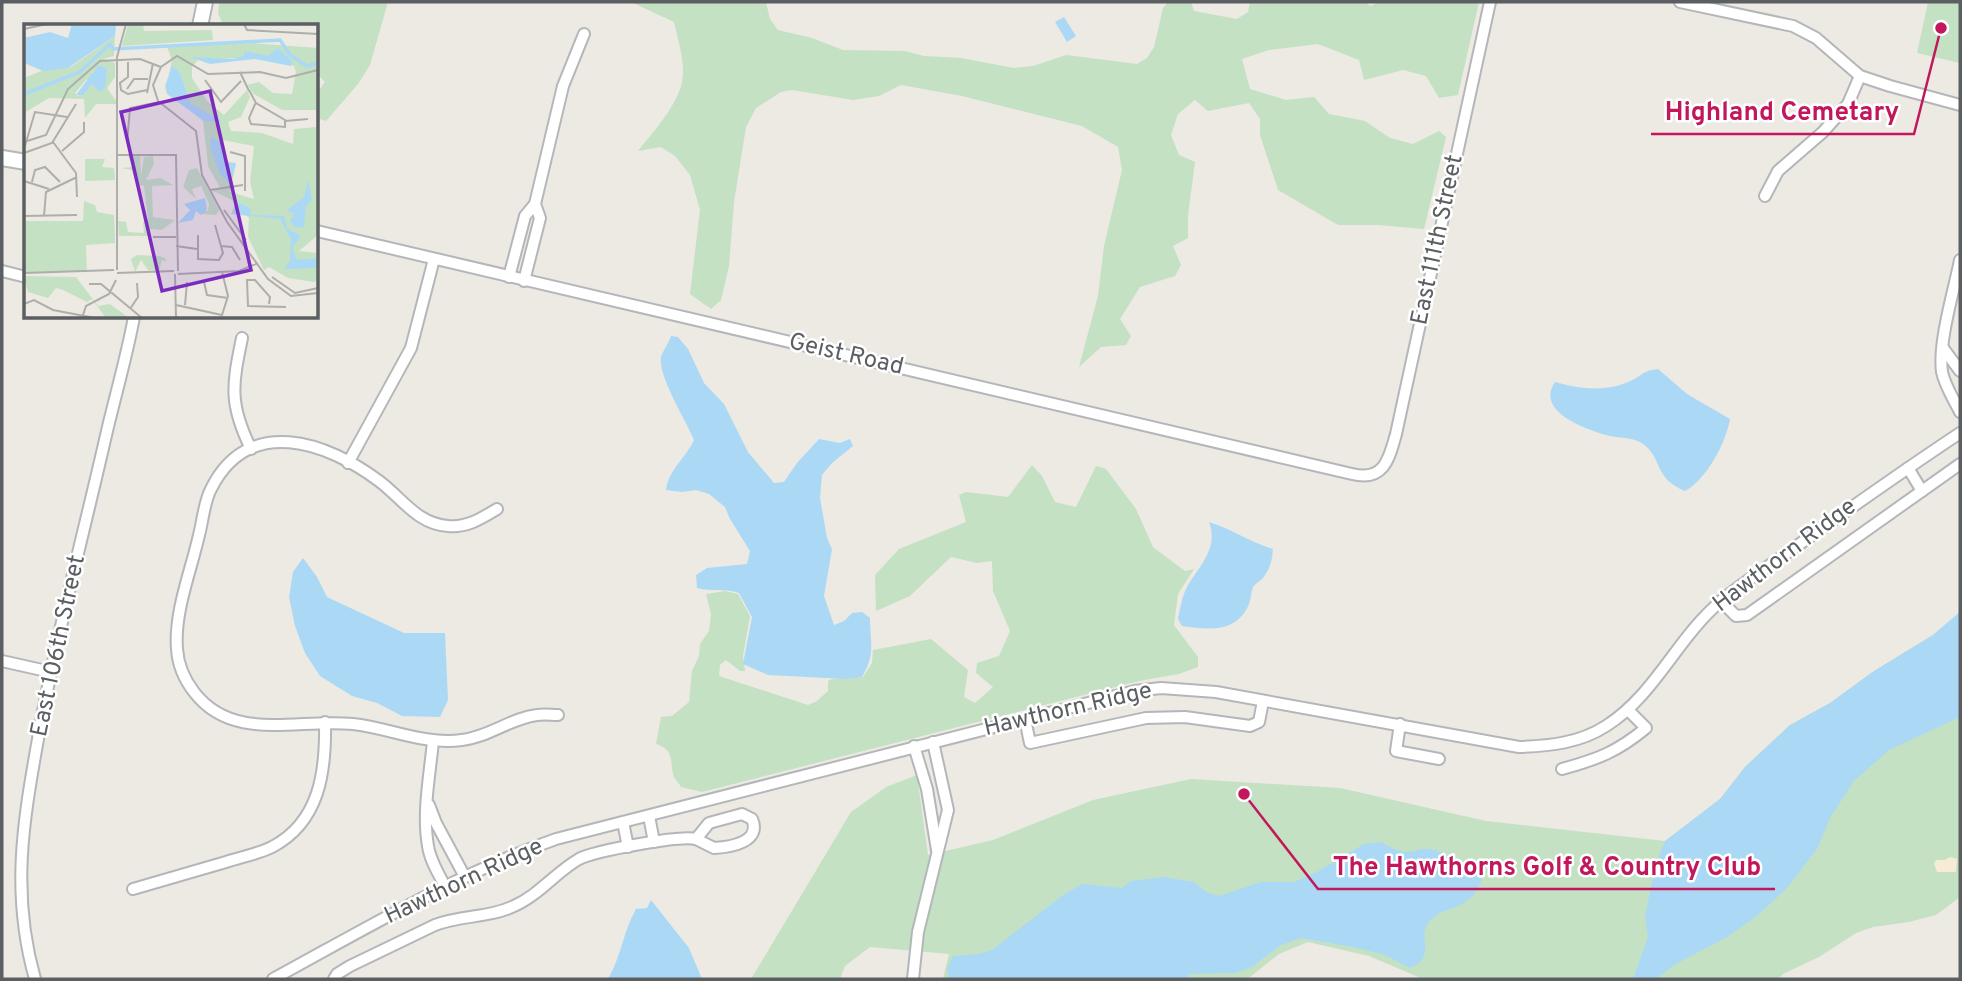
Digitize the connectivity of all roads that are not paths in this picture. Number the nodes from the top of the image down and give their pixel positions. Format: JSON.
{"nodes":[{"id":1,"x":205,"y":2,"type":"edge"},
{"id":2,"x":1490,"y":2,"type":"edge"},
{"id":3,"x":1680,"y":2,"type":"edge"},
{"id":4,"x":200,"y":24,"type":"edge"},
{"id":5,"x":584,"y":34,"type":"dead end"},
{"id":6,"x":1860,"y":76,"type":"junction"},
{"id":7,"x":1960,"y":105,"type":"edge"},
{"id":8,"x":2,"y":158,"type":"edge"},
{"id":9,"x":24,"y":162,"type":"edge"},
{"id":10,"x":1765,"y":196,"type":"dead end"},
{"id":11,"x":535,"y":204,"type":"junction"},
{"id":12,"x":318,"y":231,"type":"edge"},
{"id":13,"x":434,"y":260,"type":"junction"},
{"id":14,"x":1960,"y":260,"type":"edge"},
{"id":15,"x":2,"y":271,"type":"edge"},
{"id":16,"x":24,"y":276,"type":"edge"},
{"id":17,"x":509,"y":277,"type":"junction"},
{"id":18,"x":524,"y":281,"type":"junction"},
{"id":19,"x":134,"y":318,"type":"edge"},
{"id":20,"x":242,"y":338,"type":"dead end"},
{"id":21,"x":1944,"y":348,"type":"junction"},
{"id":22,"x":1960,"y":372,"type":"edge"},
{"id":23,"x":1960,"y":412,"type":"edge"},
{"id":24,"x":1960,"y":433,"type":"edge"},
{"id":25,"x":251,"y":449,"type":"junction"},
{"id":26,"x":348,"y":463,"type":"junction"},
{"id":27,"x":1960,"y":464,"type":"edge"},
{"id":28,"x":1908,"y":467,"type":"junction"},
{"id":29,"x":1375,"y":474,"type":"joint"},
{"id":30,"x":1922,"y":491,"type":"junction"},
{"id":31,"x":497,"y":509,"type":"dead end"},
{"id":32,"x":1721,"y":601,"type":"junction"},
{"id":33,"x":2,"y":661,"type":"edge"},
{"id":34,"x":51,"y":672,"type":"junction"},
{"id":35,"x":1263,"y":701,"type":"junction"},
{"id":36,"x":1628,"y":710,"type":"junction"},
{"id":37,"x":558,"y":715,"type":"dead end"},
{"id":38,"x":1025,"y":719,"type":"junction"},
{"id":39,"x":325,"y":722,"type":"junction"},
{"id":40,"x":1400,"y":724,"type":"junction"},
{"id":41,"x":432,"y":741,"type":"junction"},
{"id":42,"x":933,"y":742,"type":"junction"},
{"id":43,"x":914,"y":746,"type":"junction"},
{"id":44,"x":1439,"y":759,"type":"dead end"},
{"id":45,"x":1562,"y":769,"type":"dead end"},
{"id":46,"x":428,"y":802,"type":"junction"},
{"id":47,"x":649,"y":816,"type":"junction"},
{"id":48,"x":623,"y":822,"type":"junction"},
{"id":49,"x":696,"y":839,"type":"junction"},
{"id":50,"x":654,"y":842,"type":"junction"},
{"id":51,"x":628,"y":847,"type":"junction"},
{"id":52,"x":937,"y":852,"type":"junction"},
{"id":53,"x":465,"y":877,"type":"junction"},
{"id":54,"x":445,"y":886,"type":"junction"},
{"id":55,"x":133,"y":889,"type":"dead end"},
{"id":56,"x":35,"y":979,"type":"edge"},
{"id":57,"x":273,"y":979,"type":"edge"},
{"id":58,"x":334,"y":979,"type":"edge"},
{"id":59,"x":913,"y":979,"type":"edge"}],
"edges":[{"from":1,"to":4,"type":"street"},
{"from":2,"to":29,"type":"street","name":"East 111th Street"},
{"from":3,"to":6,"type":"street"},
{"from":5,"to":11,"type":"street"},
{"from":6,"to":7,"type":"street"},
{"from":6,"to":10,"type":"street"},
{"from":8,"to":9,"type":"street"},
{"from":11,"to":17,"type":"street"},
{"from":11,"to":18,"type":"street"},
{"from":12,"to":13,"type":"street","name":"Geist Road"},
{"from":13,"to":17,"type":"street","name":"Geist Road"},
{"from":13,"to":26,"type":"street"},
{"from":14,"to":21,"type":"street"},
{"from":15,"to":16,"type":"street"},
{"from":17,"to":18,"type":"street","name":"Geist Road"},
{"from":18,"to":29,"type":"street","name":"Geist Road"},
{"from":19,"to":34,"type":"street","name":"East 106th Street"},
{"from":20,"to":25,"type":"street"},
{"from":21,"to":22,"type":"street"},
{"from":21,"to":23,"type":"street"},
{"from":24,"to":28,"type":"street","name":"Hawthorn Ridge"},
{"from":25,"to":26,"type":"street"},
{"from":25,"to":39,"type":"street"},
{"from":26,"to":31,"type":"street"},
{"from":27,"to":30,"type":"street"},
{"from":28,"to":30,"type":"street"},
{"from":28,"to":32,"type":"street","name":"Hawthorn Ridge"},
{"from":30,"to":32,"type":"street"},
{"from":32,"to":36,"type":"street","name":"Hawthorn Ridge"},
{"from":33,"to":34,"type":"street"},
{"from":34,"to":56,"type":"street","name":"East 106th Street"},
{"from":35,"to":38,"type":"street","name":"Hawthorn Ridge"},
{"from":35,"to":38,"type":"street"},
{"from":35,"to":40,"type":"street","name":"Hawthorn Ridge"},
{"from":36,"to":40,"type":"street","name":"Hawthorn Ridge"},
{"from":36,"to":45,"type":"street"},
{"from":37,"to":41,"type":"street"},
{"from":38,"to":42,"type":"street","name":"Hawthorn Ridge"},
{"from":39,"to":41,"type":"street"},
{"from":39,"to":55,"type":"street"},
{"from":40,"to":44,"type":"street"},
{"from":41,"to":46,"type":"street"},
{"from":42,"to":43,"type":"street","name":"Hawthorn Ridge"},
{"from":42,"to":52,"type":"street"},
{"from":43,"to":47,"type":"street","name":"Hawthorn Ridge"},
{"from":43,"to":52,"type":"street"},
{"from":46,"to":53,"type":"street"},
{"from":46,"to":54,"type":"street"},
{"from":47,"to":48,"type":"street","name":"Hawthorn Ridge"},
{"from":47,"to":50,"type":"street"},
{"from":48,"to":51,"type":"street"},
{"from":48,"to":53,"type":"street","name":"Hawthorn Ridge"},
{"from":49,"to":49,"type":"street"},
{"from":49,"to":50,"type":"street"},
{"from":50,"to":51,"type":"street"},
{"from":51,"to":58,"type":"street"},
{"from":52,"to":59,"type":"street"},
{"from":53,"to":54,"type":"street","name":"Hawthorn Ridge"},
{"from":54,"to":57,"type":"street","name":"Hawthorn Ridge"}]}
